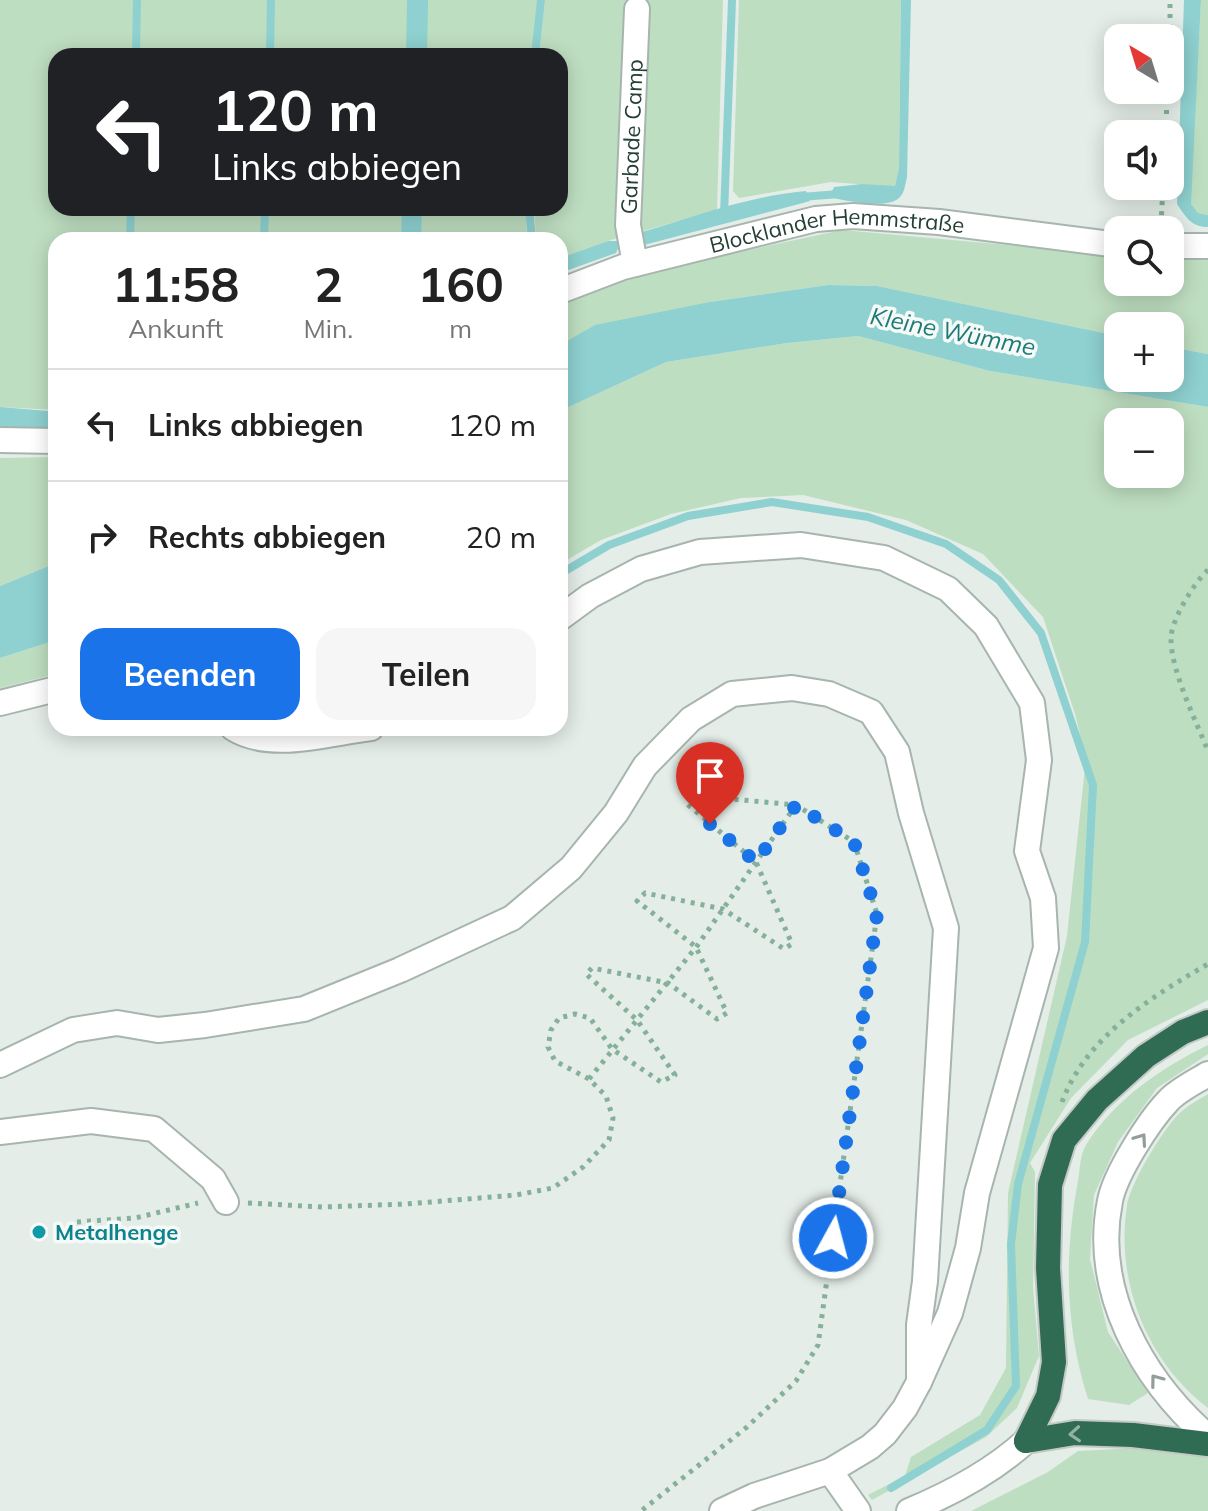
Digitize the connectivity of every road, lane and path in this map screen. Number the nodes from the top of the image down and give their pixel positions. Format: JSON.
{"nodes":[{"id":1,"x":1170,"y":0,"type":"edge"},
{"id":2,"x":637,"y":9,"type":"dead end"},
{"id":3,"x":1170,"y":24,"type":"edge"},
{"id":4,"x":1104,"y":243,"type":"edge"},
{"id":5,"x":1184,"y":246,"type":"edge"},
{"id":6,"x":1208,"y":246,"type":"edge"},
{"id":7,"x":635,"y":264,"type":"junction"},
{"id":8,"x":568,"y":288,"type":"edge"},
{"id":9,"x":0,"y":440,"type":"edge"},
{"id":10,"x":48,"y":441,"type":"edge"},
{"id":11,"x":1208,"y":570,"type":"edge"},
{"id":12,"x":568,"y":612,"type":"edge"},
{"id":13,"x":48,"y":691,"type":"edge"},
{"id":14,"x":0,"y":703,"type":"edge"},
{"id":15,"x":246,"y":736,"type":"edge"},
{"id":16,"x":309,"y":736,"type":"edge"},
{"id":17,"x":1208,"y":751,"type":"edge"},
{"id":18,"x":796,"y":805,"type":"junction"},
{"id":19,"x":756,"y":862,"type":"junction"},
{"id":20,"x":723,"y":909,"type":"junction"},
{"id":21,"x":696,"y":947,"type":"junction"},
{"id":22,"x":668,"y":983,"type":"junction"},
{"id":23,"x":637,"y":1020,"type":"junction"},
{"id":24,"x":1208,"y":1022,"type":"edge"},
{"id":25,"x":612,"y":1049,"type":"junction"},
{"id":26,"x":0,"y":1065,"type":"edge"},
{"id":27,"x":1208,"y":1074,"type":"edge"},
{"id":28,"x":589,"y":1079,"type":"junction"},
{"id":29,"x":0,"y":1132,"type":"edge"},
{"id":30,"x":226,"y":1202,"type":"junction"},
{"id":31,"x":77,"y":1222,"type":"dead end"},
{"id":32,"x":919,"y":1382,"type":"junction"},
{"id":33,"x":1208,"y":1437,"type":"edge"},
{"id":34,"x":1026,"y":1441,"type":"junction"},
{"id":35,"x":1208,"y":1444,"type":"edge"},
{"id":36,"x":830,"y":1471,"type":"junction"},
{"id":37,"x":641,"y":1511,"type":"edge"},
{"id":38,"x":722,"y":1511,"type":"edge"},
{"id":39,"x":858,"y":1511,"type":"edge"},
{"id":40,"x":909,"y":1511,"type":"edge"}],
"edges":[{"from":1,"to":3,"type":"path"},
{"from":2,"to":7,"type":"street","name":"Garbade Camp"},
{"from":4,"to":7,"type":"street","name":"Blocklander Hemmstraße"},
{"from":5,"to":6,"type":"street"},
{"from":7,"to":8,"type":"street","name":"Blocklander Hemmstraße"},
{"from":9,"to":10,"type":"street"},
{"from":11,"to":17,"type":"path"},
{"from":12,"to":32,"type":"street"},
{"from":13,"to":14,"type":"street"},
{"from":15,"to":16,"type":"street"},
{"from":18,"to":19,"type":"path"},
{"from":18,"to":19,"type":"path"},
{"from":18,"to":37,"type":"path"},
{"from":19,"to":20,"type":"path"},
{"from":19,"to":20,"type":"path"},
{"from":20,"to":21,"type":"path"},
{"from":20,"to":21,"type":"path"},
{"from":21,"to":22,"type":"path"},
{"from":21,"to":22,"type":"path"},
{"from":22,"to":23,"type":"path"},
{"from":22,"to":23,"type":"path"},
{"from":23,"to":25,"type":"path"},
{"from":23,"to":25,"type":"path"},
{"from":24,"to":34,"type":"highway"},
{"from":25,"to":28,"type":"path"},
{"from":25,"to":28,"type":"path"},
{"from":26,"to":32,"type":"street"},
{"from":33,"to":27,"type":"street","one_way":true},
{"from":28,"to":30,"type":"path"},
{"from":29,"to":30,"type":"street"},
{"from":30,"to":31,"type":"path"},
{"from":32,"to":36,"type":"street"},
{"from":35,"to":34,"type":"highway","one_way":true},
{"from":34,"to":40,"type":"street"},
{"from":36,"to":38,"type":"street"},
{"from":36,"to":39,"type":"street"}]}
